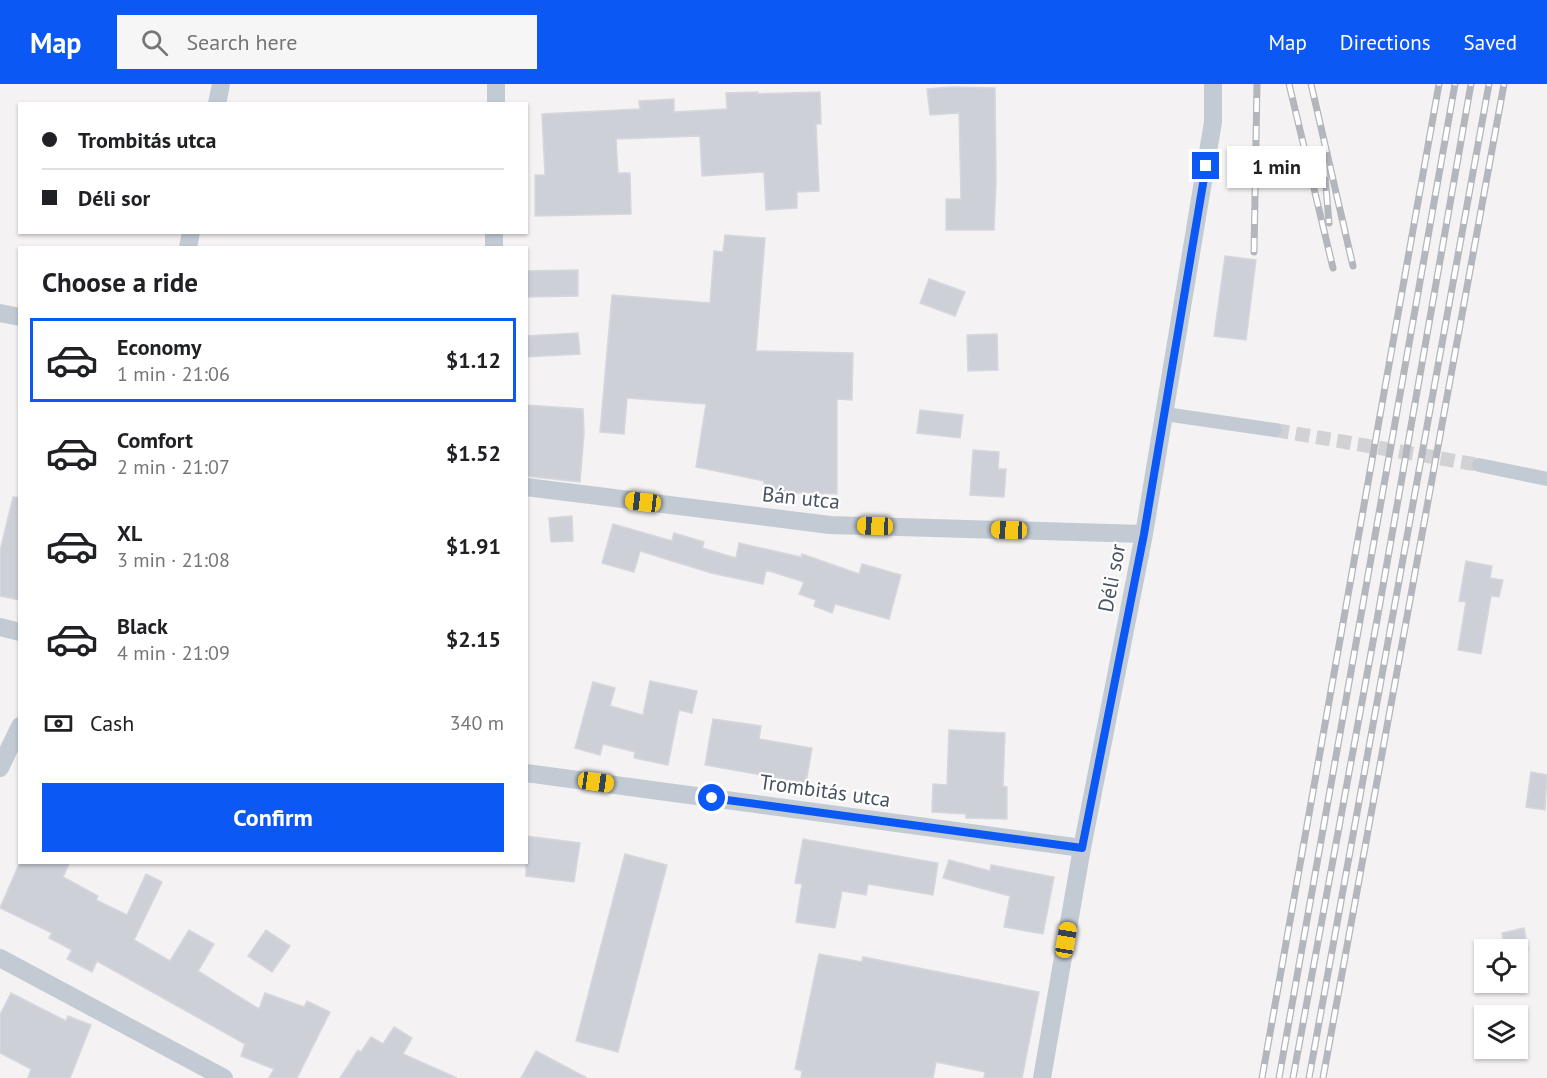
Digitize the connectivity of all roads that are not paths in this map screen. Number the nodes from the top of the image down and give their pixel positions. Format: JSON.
{"nodes":[{"id":1,"x":221,"y":84,"type":"edge"},
{"id":2,"x":496,"y":84,"type":"edge"},
{"id":3,"x":1213,"y":84,"type":"edge"},
{"id":4,"x":217,"y":102,"type":"edge"},
{"id":5,"x":496,"y":102,"type":"edge"},
{"id":6,"x":0,"y":314,"type":"edge"},
{"id":7,"x":18,"y":317,"type":"edge"},
{"id":8,"x":1165,"y":414,"type":"junction"},
{"id":9,"x":1275,"y":430,"type":"tunnel mouth"},
{"id":10,"x":1479,"y":465,"type":"tunnel mouth"},
{"id":11,"x":1547,"y":479,"type":"edge"},
{"id":12,"x":528,"y":487,"type":"edge"},
{"id":13,"x":1144,"y":534,"type":"junction"},
{"id":14,"x":0,"y":627,"type":"edge"},
{"id":15,"x":18,"y":632,"type":"edge"},
{"id":16,"x":18,"y":730,"type":"edge"},
{"id":17,"x":0,"y":768,"type":"edge"},
{"id":18,"x":528,"y":773,"type":"edge"},
{"id":19,"x":1082,"y":848,"type":"junction"},
{"id":20,"x":0,"y":958,"type":"edge"},
{"id":21,"x":190,"y":1070,"type":"edge"},
{"id":22,"x":224,"y":1078,"type":"edge"},
{"id":23,"x":1042,"y":1078,"type":"edge"}],
"edges":[{"from":1,"to":4,"type":"street"},
{"from":2,"to":5,"type":"street"},
{"from":3,"to":8,"type":"street","name":"Déli sor"},
{"from":6,"to":7,"type":"street"},
{"from":8,"to":9,"type":"street"},
{"from":8,"to":13,"type":"street","name":"Déli sor"},
{"from":10,"to":11,"type":"street"},
{"from":12,"to":13,"type":"street","name":"Bán utca"},
{"from":13,"to":19,"type":"street","name":"Déli sor"},
{"from":14,"to":15,"type":"street"},
{"from":16,"to":17,"type":"street"},
{"from":18,"to":19,"type":"street","name":"Trombitás utca"},
{"from":19,"to":23,"type":"street","name":"Déli sor"},
{"from":20,"to":21,"type":"street"},
{"from":21,"to":22,"type":"street"}]}
